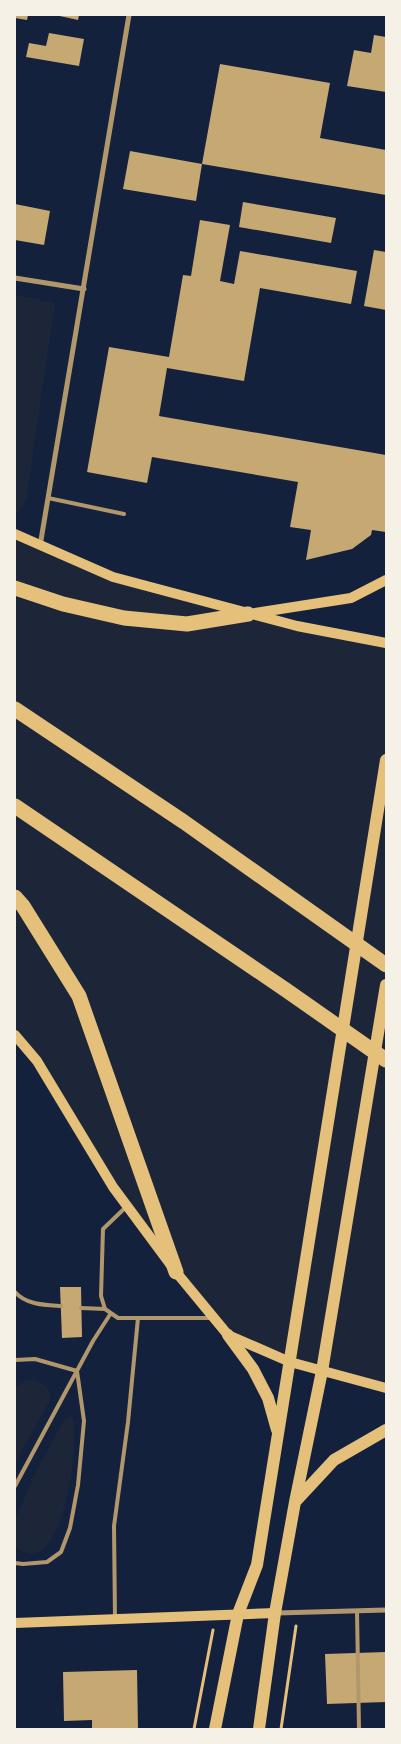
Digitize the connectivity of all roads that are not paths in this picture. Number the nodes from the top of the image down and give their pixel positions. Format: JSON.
{"nodes":[{"id":1,"x":129,"y":15,"type":"edge"},
{"id":2,"x":15,"y":278,"type":"edge"},
{"id":3,"x":84,"y":289,"type":"junction"},
{"id":4,"x":48,"y":498,"type":"junction"},
{"id":5,"x":124,"y":514,"type":"dead end"},
{"id":6,"x":15,"y":534,"type":"edge"},
{"id":7,"x":40,"y":546,"type":"junction"},
{"id":8,"x":386,"y":580,"type":"edge"},
{"id":9,"x":15,"y":588,"type":"edge"},
{"id":10,"x":248,"y":614,"type":"junction"},
{"id":11,"x":386,"y":642,"type":"edge"},
{"id":12,"x":15,"y":708,"type":"edge"},
{"id":13,"x":386,"y":760,"type":"edge"},
{"id":14,"x":15,"y":806,"type":"edge"},
{"id":15,"x":15,"y":897,"type":"edge"},
{"id":16,"x":386,"y":965,"type":"edge"},
{"id":17,"x":386,"y":985,"type":"edge"},
{"id":18,"x":15,"y":1035,"type":"edge"},
{"id":19,"x":386,"y":1060,"type":"edge"},
{"id":20,"x":127,"y":1206,"type":"junction"},
{"id":21,"x":176,"y":1272,"type":"junction"},
{"id":22,"x":15,"y":1292,"type":"edge"},
{"id":23,"x":61,"y":1306,"type":"dead end"},
{"id":24,"x":82,"y":1308,"type":"dead end"},
{"id":25,"x":105,"y":1310,"type":"junction"},
{"id":26,"x":111,"y":1313,"type":"junction"},
{"id":27,"x":138,"y":1318,"type":"junction"},
{"id":28,"x":214,"y":1318,"type":"junction"},
{"id":29,"x":228,"y":1335,"type":"junction"},
{"id":30,"x":15,"y":1360,"type":"edge"},
{"id":31,"x":290,"y":1362,"type":"junction"},
{"id":32,"x":77,"y":1370,"type":"junction"},
{"id":33,"x":322,"y":1371,"type":"junction"},
{"id":34,"x":386,"y":1388,"type":"edge"},
{"id":35,"x":386,"y":1430,"type":"edge"},
{"id":36,"x":278,"y":1434,"type":"junction"},
{"id":37,"x":15,"y":1486,"type":"edge"},
{"id":38,"x":295,"y":1502,"type":"junction"},
{"id":39,"x":15,"y":1563,"type":"edge"},
{"id":40,"x":386,"y":1610,"type":"edge"},
{"id":41,"x":358,"y":1611,"type":"junction"},
{"id":42,"x":275,"y":1613,"type":"junction"},
{"id":43,"x":238,"y":1614,"type":"junction"},
{"id":44,"x":115,"y":1619,"type":"junction"},
{"id":45,"x":15,"y":1623,"type":"edge"},
{"id":46,"x":215,"y":1729,"type":"edge"},
{"id":47,"x":259,"y":1729,"type":"edge"},
{"id":48,"x":359,"y":1729,"type":"edge"}],
"edges":[{"from":1,"to":3,"type":"street"},
{"from":2,"to":3,"type":"street"},
{"from":3,"to":4,"type":"street"},
{"from":4,"to":5,"type":"lane"},
{"from":4,"to":7,"type":"street"},
{"from":6,"to":7,"type":"main road"},
{"from":7,"to":10,"type":"main road"},
{"from":8,"to":10,"type":"main road"},
{"from":9,"to":10,"type":"highway"},
{"from":10,"to":11,"type":"main road"},
{"from":12,"to":16,"type":"highway"},
{"from":13,"to":31,"type":"main road"},
{"from":14,"to":19,"type":"highway"},
{"from":15,"to":21,"type":"highway"},
{"from":17,"to":33,"type":"main road"},
{"from":18,"to":20,"type":"main road"},
{"from":20,"to":21,"type":"main road"},
{"from":20,"to":25,"type":"lane"},
{"from":21,"to":28,"type":"main road"},
{"from":22,"to":23,"type":"lane"},
{"from":24,"to":25,"type":"lane"},
{"from":25,"to":26,"type":"lane"},
{"from":26,"to":27,"type":"lane"},
{"from":26,"to":32,"type":"lane"},
{"from":27,"to":28,"type":"lane"},
{"from":27,"to":44,"type":"lane"},
{"from":28,"to":29,"type":"main road"},
{"from":29,"to":31,"type":"main road"},
{"from":29,"to":36,"type":"main road"},
{"from":30,"to":32,"type":"lane"},
{"from":31,"to":33,"type":"main road"},
{"from":31,"to":36,"type":"main road"},
{"from":32,"to":37,"type":"lane"},
{"from":32,"to":39,"type":"lane"},
{"from":33,"to":34,"type":"main road"},
{"from":33,"to":38,"type":"main road"},
{"from":35,"to":38,"type":"main road"},
{"from":36,"to":43,"type":"main road"},
{"from":38,"to":42,"type":"main road"},
{"from":40,"to":41,"type":"street"},
{"from":41,"to":42,"type":"street"},
{"from":41,"to":48,"type":"lane"},
{"from":42,"to":43,"type":"main road"},
{"from":42,"to":47,"type":"main road"},
{"from":43,"to":44,"type":"main road"},
{"from":43,"to":46,"type":"main road"},
{"from":44,"to":45,"type":"main road"}]}
